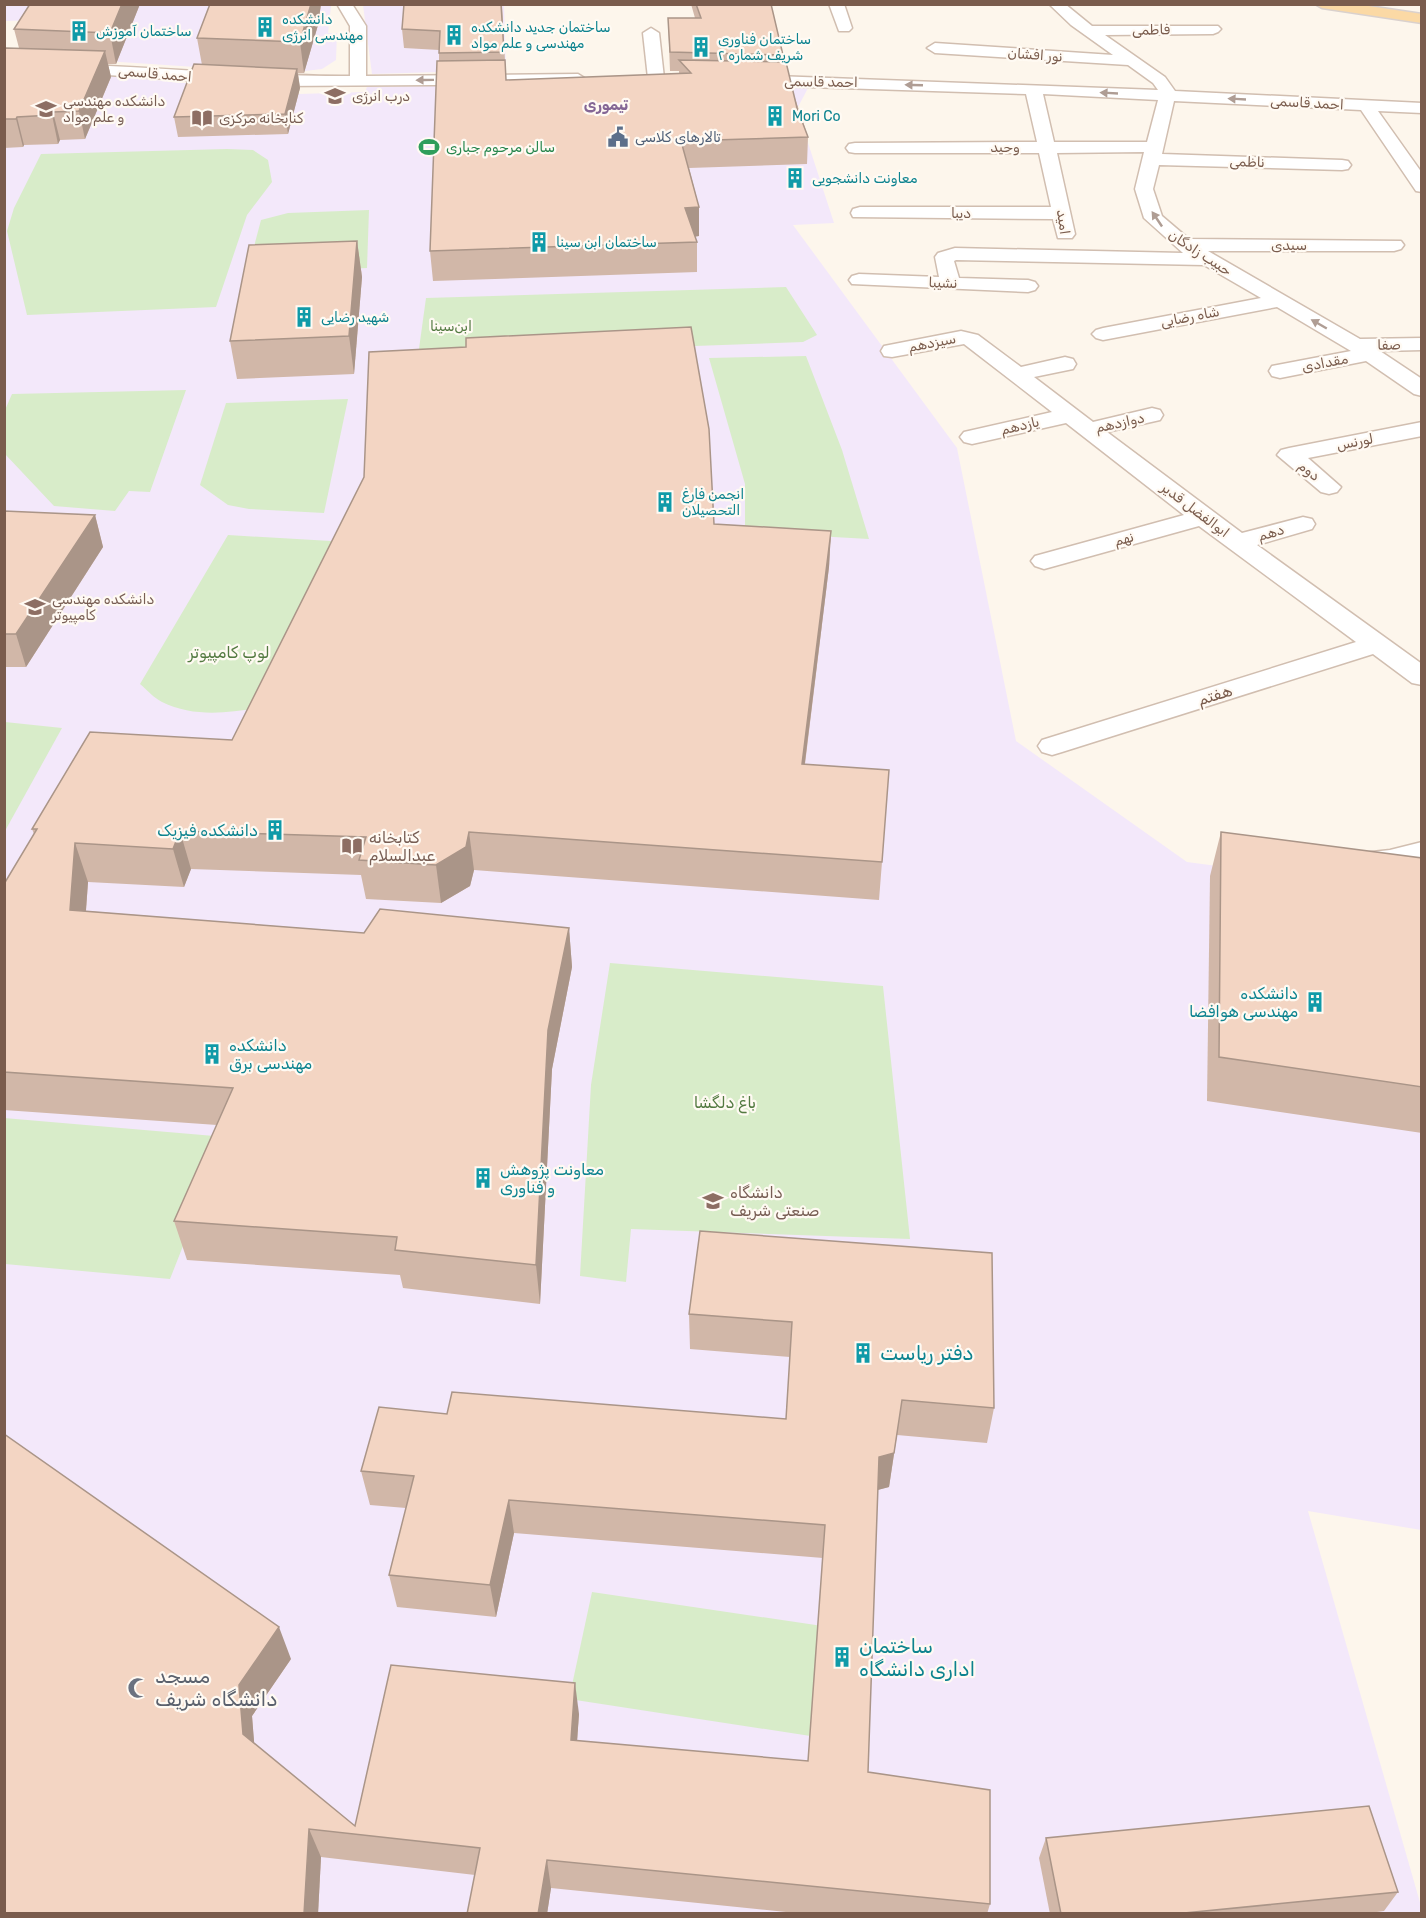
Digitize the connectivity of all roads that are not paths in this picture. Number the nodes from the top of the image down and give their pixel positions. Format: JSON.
{"nodes":[{"id":1,"x":836,"y":4,"type":"edge"},
{"id":2,"x":1056,"y":4,"type":"edge"},
{"id":3,"x":1322,"y":4,"type":"edge"},
{"id":4,"x":344,"y":5,"type":"edge"},
{"id":5,"x":363,"y":5,"type":"edge"},
{"id":6,"x":1422,"y":19,"type":"edge"},
{"id":7,"x":844,"y":28,"type":"dead end"},
{"id":8,"x":1213,"y":29,"type":"dead end"},
{"id":9,"x":1089,"y":31,"type":"junction"},
{"id":10,"x":651,"y":33,"type":"dead end"},
{"id":11,"x":935,"y":48,"type":"dead end"},
{"id":12,"x":1135,"y":62,"type":"junction"},
{"id":13,"x":4,"y":68,"type":"edge"},
{"id":14,"x":656,"y":78,"type":"edge"},
{"id":15,"x":596,"y":79,"type":"edge"},
{"id":16,"x":727,"y":80,"type":"edge"},
{"id":17,"x":358,"y":81,"type":"junction"},
{"id":18,"x":1033,"y":89,"type":"junction"},
{"id":19,"x":1167,"y":96,"type":"junction"},
{"id":20,"x":1366,"y":105,"type":"junction"},
{"id":21,"x":1422,"y":108,"type":"edge"},
{"id":22,"x":1048,"y":147,"type":"junction"},
{"id":23,"x":855,"y":148,"type":"dead end"},
{"id":24,"x":1153,"y":153,"type":"junction"},
{"id":25,"x":1342,"y":165,"type":"dead end"},
{"id":26,"x":1422,"y":187,"type":"edge"},
{"id":27,"x":860,"y":213,"type":"dead end"},
{"id":28,"x":1062,"y":213,"type":"junction"},
{"id":29,"x":1184,"y":245,"type":"junction"},
{"id":30,"x":1394,"y":245,"type":"dead end"},
{"id":31,"x":1068,"y":255,"type":"junction"},
{"id":32,"x":1206,"y":259,"type":"junction"},
{"id":33,"x":859,"y":280,"type":"dead end"},
{"id":34,"x":951,"y":283,"type":"junction"},
{"id":35,"x":1028,"y":286,"type":"dead end"},
{"id":36,"x":1278,"y":301,"type":"junction"},
{"id":37,"x":1103,"y":334,"type":"dead end"},
{"id":38,"x":971,"y":339,"type":"joint"},
{"id":39,"x":1422,"y":344,"type":"edge"},
{"id":40,"x":1363,"y":350,"type":"junction"},
{"id":41,"x":892,"y":351,"type":"dead end"},
{"id":42,"x":1065,"y":364,"type":"dead end"},
{"id":43,"x":1280,"y":371,"type":"dead end"},
{"id":44,"x":1016,"y":374,"type":"junction"},
{"id":45,"x":1422,"y":389,"type":"edge"},
{"id":46,"x":1152,"y":415,"type":"dead end"},
{"id":47,"x":1078,"y":422,"type":"junction"},
{"id":48,"x":1422,"y":429,"type":"edge"},
{"id":49,"x":1398,"y":434,"type":"junction"},
{"id":50,"x":972,"y":437,"type":"dead end"},
{"id":51,"x":1422,"y":452,"type":"edge"},
{"id":52,"x":1289,"y":455,"type":"joint"},
{"id":53,"x":1329,"y":487,"type":"dead end"},
{"id":54,"x":1203,"y":517,"type":"junction"},
{"id":55,"x":1303,"y":524,"type":"dead end"},
{"id":56,"x":1239,"y":542,"type":"junction"},
{"id":57,"x":1044,"y":561,"type":"dead end"},
{"id":58,"x":1377,"y":644,"type":"junction"},
{"id":59,"x":1417,"y":669,"type":"edge"},
{"id":60,"x":1052,"y":746,"type":"dead end"},
{"id":61,"x":1422,"y":852,"type":"edge"},
{"id":62,"x":1342,"y":861,"type":"edge"}],
"edges":[{"from":1,"to":7,"type":"street"},
{"from":2,"to":9,"type":"street"},
{"from":3,"to":6,"type":"main road"},
{"from":4,"to":5,"type":"street"},
{"from":4,"to":17,"type":"street"},
{"from":8,"to":9,"type":"street","name":"فاطمی"},
{"from":9,"to":12,"type":"street"},
{"from":10,"to":14,"type":"street"},
{"from":11,"to":12,"type":"street","name":"نور افشان"},
{"from":12,"to":19,"type":"street"},
{"from":13,"to":17,"type":"street","name":"احمد قاسمی"},
{"from":15,"to":17,"type":"street","name":"احمد قاسمی","one_way":true},
{"from":18,"to":16,"type":"street","name":"احمد قاسمی","one_way":true},
{"from":19,"to":18,"type":"street","name":"احمد قاسمی","one_way":true},
{"from":18,"to":22,"type":"street","name":"امید"},
{"from":20,"to":19,"type":"street","name":"احمد قاسمی","one_way":true},
{"from":19,"to":24,"type":"street","name":"حبیب زادگان"},
{"from":20,"to":21,"type":"street","name":"احمد قاسمی"},
{"from":20,"to":26,"type":"street"},
{"from":22,"to":23,"type":"street","name":"وحید"},
{"from":22,"to":24,"type":"street","name":"وحید"},
{"from":22,"to":28,"type":"street","name":"امید"},
{"from":24,"to":25,"type":"street","name":"ناظمی"},
{"from":29,"to":24,"type":"street","name":"حبیب زادگان","one_way":true},
{"from":27,"to":28,"type":"street","name":"دیبا"},
{"from":28,"to":31,"type":"street","name":"امید"},
{"from":29,"to":30,"type":"street","name":"سیدی"},
{"from":29,"to":32,"type":"street","name":"حبیب زادگان"},
{"from":31,"to":32,"type":"street","name":"امید"},
{"from":31,"to":34,"type":"street","name":"نشیبا"},
{"from":32,"to":36,"type":"street","name":"حبیب زادگان"},
{"from":33,"to":34,"type":"street","name":"نشیبا"},
{"from":34,"to":35,"type":"street","name":"نشیبا"},
{"from":36,"to":37,"type":"street","name":"شاه رضایی"},
{"from":40,"to":36,"type":"street","name":"حبیب زادگان","one_way":true},
{"from":38,"to":41,"type":"street","name":"سیزدهم"},
{"from":38,"to":44,"type":"street","name":"ابوالفضل قدیر"},
{"from":39,"to":40,"type":"street","name":"صفا"},
{"from":40,"to":43,"type":"street","name":"مقدادی"},
{"from":40,"to":45,"type":"street","name":"حبیب زادگان"},
{"from":42,"to":44,"type":"street"},
{"from":44,"to":47,"type":"street","name":"ابوالفضل قدیر"},
{"from":46,"to":47,"type":"street","name":"دوازدهم"},
{"from":47,"to":50,"type":"street","name":"یازدهم"},
{"from":47,"to":54,"type":"street","name":"ابوالفضل قدیر"},
{"from":48,"to":49,"type":"street","name":"لورنس"},
{"from":49,"to":51,"type":"street"},
{"from":49,"to":52,"type":"street","name":"لورنس"},
{"from":52,"to":53,"type":"street","name":"دوم"},
{"from":54,"to":56,"type":"street","name":"ابوالفضل قدیر"},
{"from":54,"to":57,"type":"street","name":"نهم"},
{"from":55,"to":56,"type":"street","name":"دهم"},
{"from":56,"to":58,"type":"street","name":"ابوالفضل قدیر"},
{"from":58,"to":59,"type":"street","name":"ابوالفضل قدیر"},
{"from":58,"to":60,"type":"street","name":"هفتم"},
{"from":61,"to":62,"type":"street"}]}
